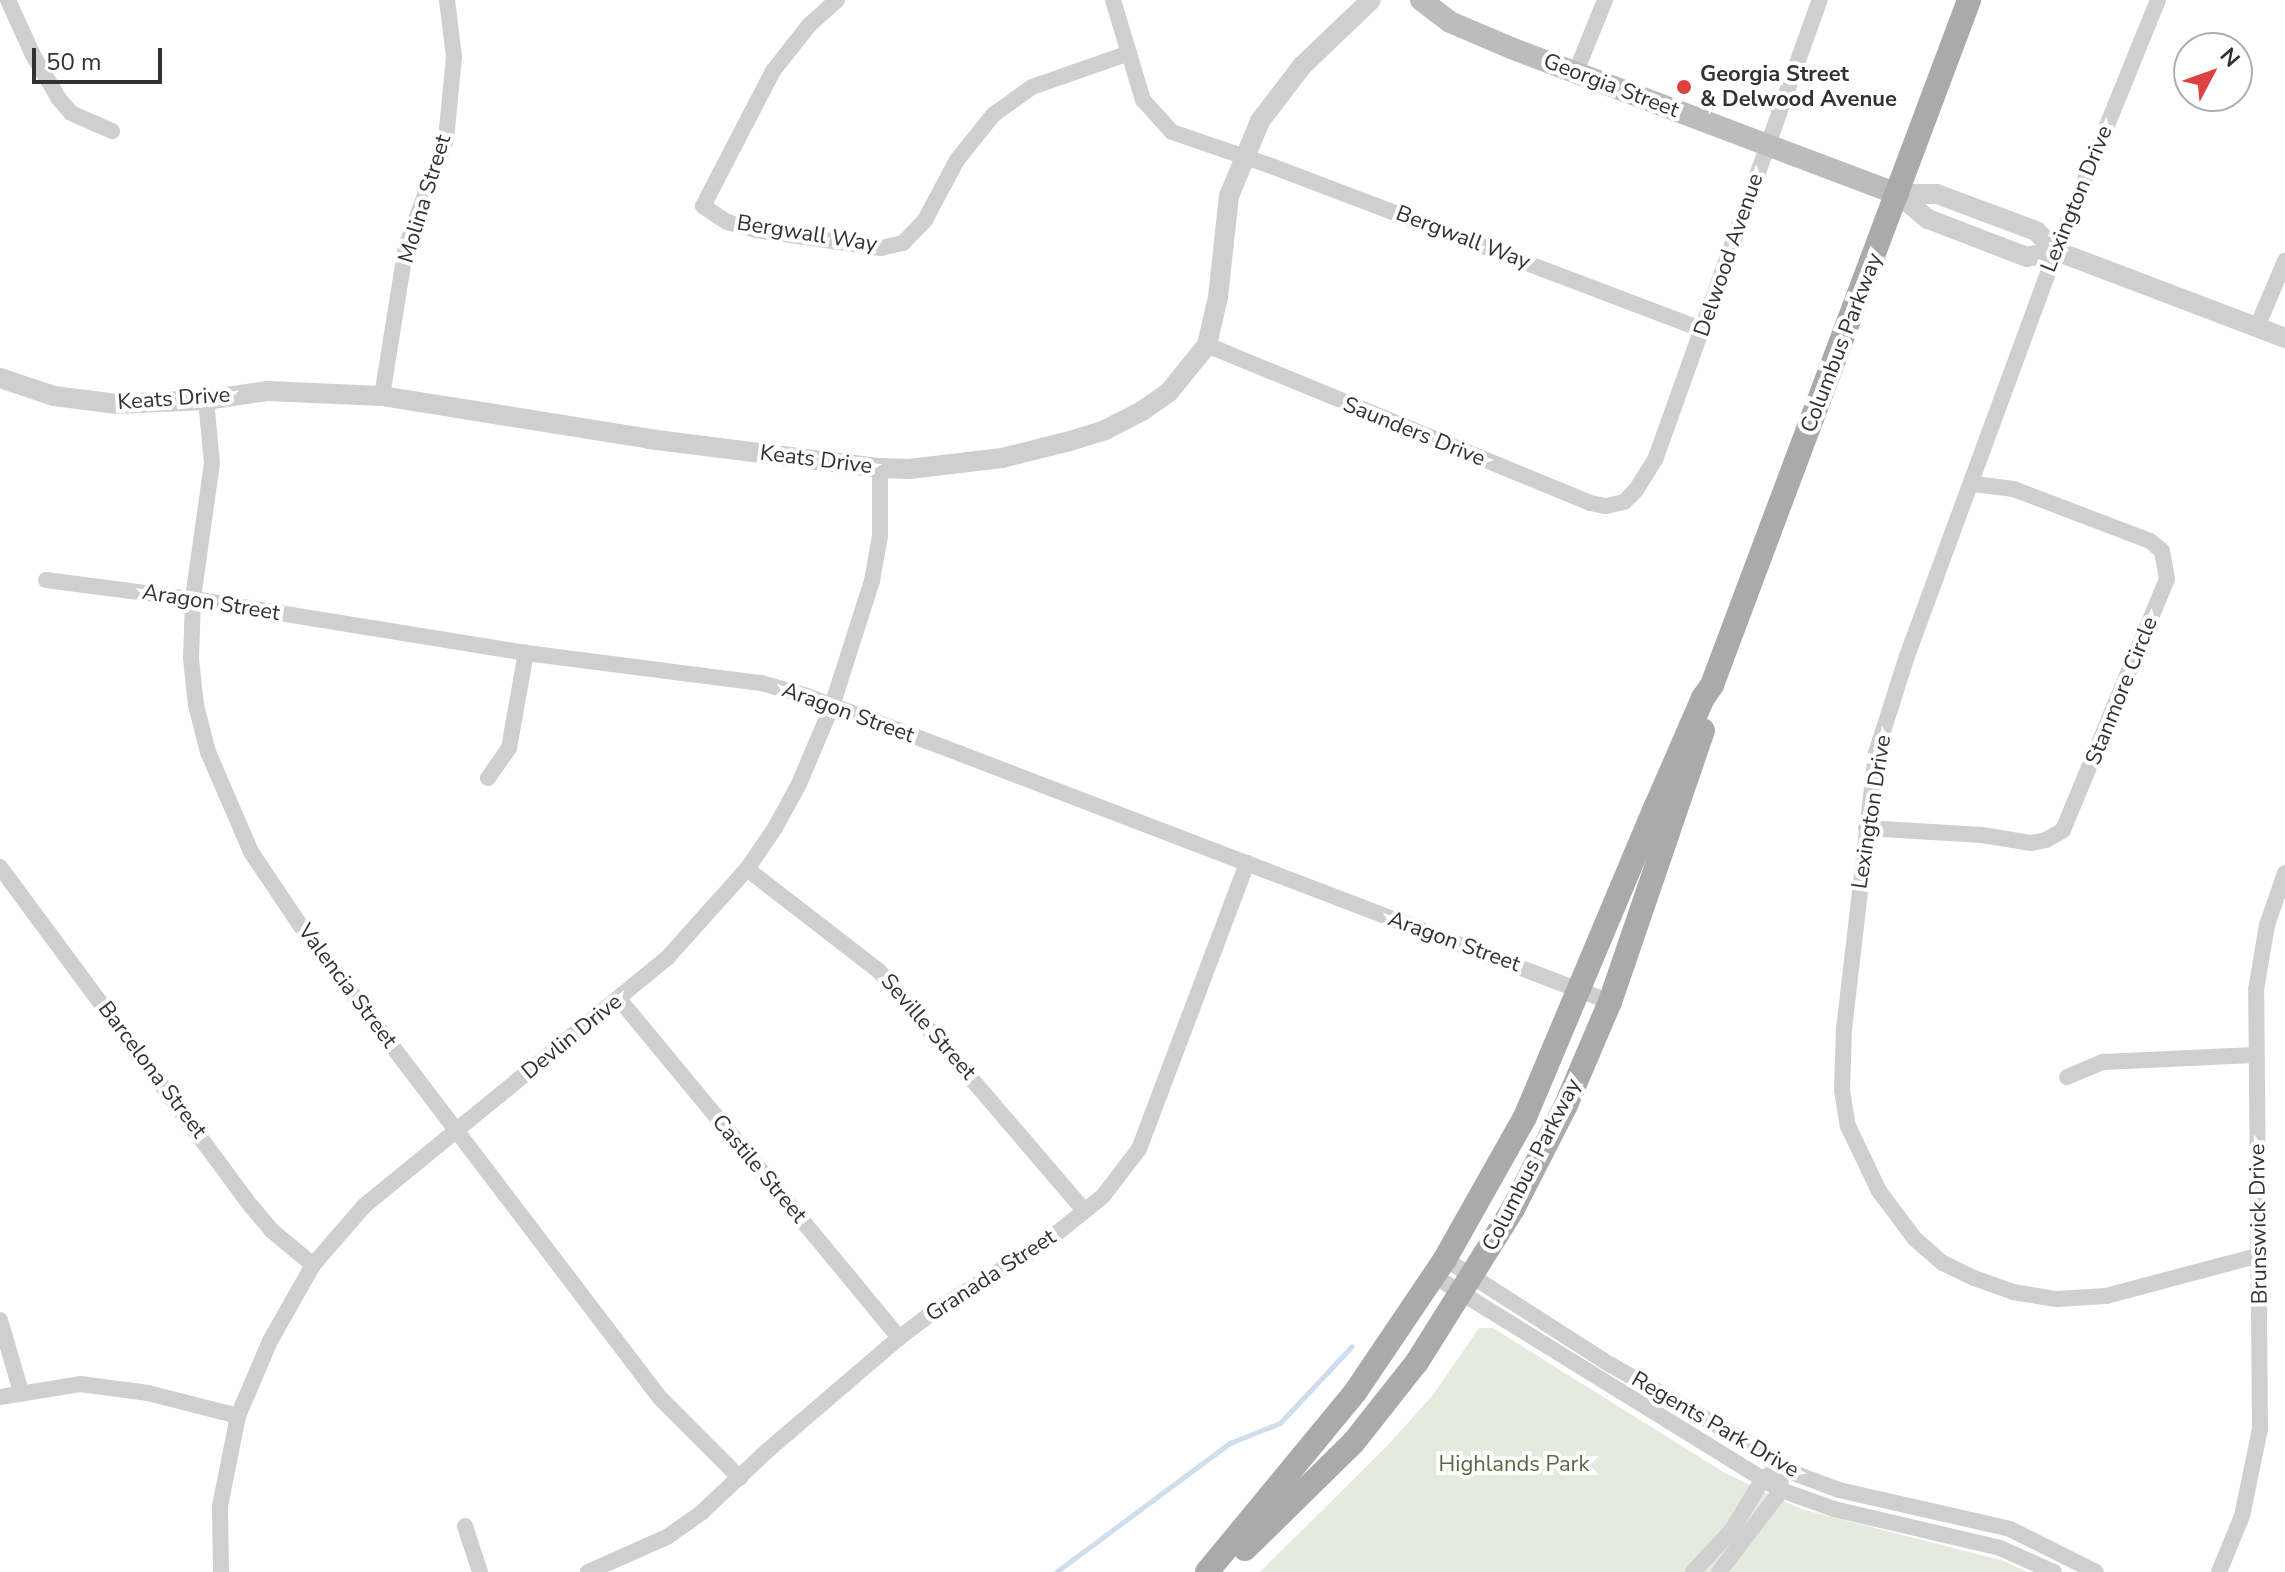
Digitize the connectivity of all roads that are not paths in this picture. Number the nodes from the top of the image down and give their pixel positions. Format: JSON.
{"nodes":[{"id":1,"x":8,"y":0,"type":"edge"},
{"id":2,"x":447,"y":0,"type":"edge"},
{"id":3,"x":1113,"y":0,"type":"edge"},
{"id":4,"x":1371,"y":0,"type":"edge"},
{"id":5,"x":1421,"y":0,"type":"edge"},
{"id":6,"x":1605,"y":0,"type":"edge"},
{"id":7,"x":1820,"y":0,"type":"edge"},
{"id":8,"x":1969,"y":0,"type":"edge"},
{"id":9,"x":2158,"y":0,"type":"edge"},
{"id":10,"x":828,"y":2,"type":"edge"},
{"id":11,"x":1129,"y":53,"type":"junction"},
{"id":12,"x":1575,"y":74,"type":"junction"},
{"id":13,"x":112,"y":131,"type":"dead end"},
{"id":14,"x":1768,"y":144,"type":"junction"},
{"id":15,"x":1243,"y":158,"type":"junction"},
{"id":16,"x":1898,"y":194,"type":"junction"},
{"id":17,"x":2056,"y":251,"type":"junction"},
{"id":18,"x":2285,"y":261,"type":"edge"},
{"id":19,"x":2257,"y":327,"type":"junction"},
{"id":20,"x":1704,"y":330,"type":"junction"},
{"id":21,"x":2285,"y":338,"type":"edge"},
{"id":22,"x":1207,"y":345,"type":"junction"},
{"id":23,"x":1,"y":380,"type":"edge"},
{"id":24,"x":382,"y":396,"type":"junction"},
{"id":25,"x":206,"y":400,"type":"junction"},
{"id":26,"x":880,"y":468,"type":"junction"},
{"id":27,"x":1973,"y":484,"type":"junction"},
{"id":28,"x":1624,"y":502,"type":"joint"},
{"id":29,"x":46,"y":580,"type":"dead end"},
{"id":30,"x":193,"y":599,"type":"junction"},
{"id":31,"x":526,"y":653,"type":"junction"},
{"id":32,"x":1712,"y":685,"type":"junction"},
{"id":33,"x":832,"y":706,"type":"junction"},
{"id":34,"x":488,"y":778,"type":"dead end"},
{"id":35,"x":1866,"y":828,"type":"junction"},
{"id":36,"x":1247,"y":863,"type":"junction"},
{"id":37,"x":0,"y":867,"type":"edge"},
{"id":38,"x":747,"y":869,"type":"junction"},
{"id":39,"x":2285,"y":873,"type":"edge"},
{"id":40,"x":1581,"y":989,"type":"junction"},
{"id":41,"x":619,"y":999,"type":"junction"},
{"id":42,"x":1610,"y":1002,"type":"junction"},
{"id":43,"x":2254,"y":1055,"type":"junction"},
{"id":44,"x":2067,"y":1077,"type":"dead end"},
{"id":45,"x":457,"y":1131,"type":"junction"},
{"id":46,"x":1085,"y":1211,"type":"junction"},
{"id":47,"x":2260,"y":1255,"type":"junction"},
{"id":48,"x":313,"y":1265,"type":"junction"},
{"id":49,"x":1439,"y":1268,"type":"junction"},
{"id":50,"x":1467,"y":1286,"type":"junction"},
{"id":51,"x":0,"y":1320,"type":"edge"},
{"id":52,"x":899,"y":1338,"type":"junction"},
{"id":53,"x":21,"y":1392,"type":"junction"},
{"id":54,"x":0,"y":1397,"type":"edge"},
{"id":55,"x":238,"y":1416,"type":"junction"},
{"id":56,"x":1780,"y":1468,"type":"junction"},
{"id":57,"x":740,"y":1478,"type":"junction"},
{"id":58,"x":1763,"y":1479,"type":"junction"},
{"id":59,"x":1781,"y":1490,"type":"junction"},
{"id":60,"x":465,"y":1526,"type":"dead end"},
{"id":61,"x":221,"y":1572,"type":"edge"},
{"id":62,"x":480,"y":1572,"type":"edge"},
{"id":63,"x":588,"y":1572,"type":"edge"},
{"id":64,"x":1207,"y":1572,"type":"edge"},
{"id":65,"x":1221,"y":1572,"type":"edge"},
{"id":66,"x":1693,"y":1572,"type":"edge"},
{"id":67,"x":1719,"y":1572,"type":"edge"},
{"id":68,"x":2054,"y":1572,"type":"edge"},
{"id":69,"x":2096,"y":1572,"type":"edge"},
{"id":70,"x":2219,"y":1572,"type":"edge"}],
"edges":[{"from":1,"to":13,"type":"street"},
{"from":2,"to":24,"type":"street","name":"Molina Street"},
{"from":3,"to":11,"type":"street","name":"Bergwall Way"},
{"from":4,"to":15,"type":"street","name":"Keats Drive"},
{"from":5,"to":12,"type":"main road","name":"Georgia Street"},
{"from":6,"to":12,"type":"street"},
{"from":7,"to":14,"type":"street","name":"Delwood Avenue"},
{"from":8,"to":16,"type":"main road","name":"Columbus Parkway"},
{"from":9,"to":17,"type":"street","name":"Lexington Drive"},
{"from":10,"to":11,"type":"street","name":"Bergwall Way"},
{"from":11,"to":15,"type":"street","name":"Bergwall Way"},
{"from":12,"to":14,"type":"main road","name":"Georgia Street"},
{"from":14,"to":16,"type":"main road","name":"Georgia Street"},
{"from":14,"to":20,"type":"street","name":"Delwood Avenue"},
{"from":15,"to":20,"type":"street","name":"Bergwall Way"},
{"from":15,"to":22,"type":"street","name":"Keats Drive"},
{"from":16,"to":17,"type":"street","name":"Georgia Street"},
{"from":16,"to":32,"type":"main road","name":"Columbus Parkway"},
{"from":17,"to":19,"type":"street","name":"Georgia Street"},
{"from":17,"to":27,"type":"street","name":"Lexington Drive"},
{"from":18,"to":19,"type":"street"},
{"from":19,"to":21,"type":"street","name":"Georgia Street"},
{"from":20,"to":28,"type":"street","name":"Delwood Avenue"},
{"from":22,"to":26,"type":"street","name":"Keats Drive"},
{"from":22,"to":28,"type":"street","name":"Saunders Drive"},
{"from":23,"to":25,"type":"street","name":"Keats Drive"},
{"from":24,"to":25,"type":"street","name":"Keats Drive"},
{"from":24,"to":26,"type":"street","name":"Keats Drive"},
{"from":25,"to":30,"type":"street","name":"Valencia Street"},
{"from":26,"to":33,"type":"street","name":"Devlin Drive"},
{"from":27,"to":35,"type":"street","name":"Lexington Drive"},
{"from":27,"to":35,"type":"street","name":"Stanmore Circle"},
{"from":29,"to":30,"type":"street","name":"Aragon Street"},
{"from":30,"to":31,"type":"street","name":"Aragon Street"},
{"from":30,"to":45,"type":"street","name":"Valencia Street"},
{"from":31,"to":33,"type":"street","name":"Aragon Street"},
{"from":31,"to":34,"type":"street"},
{"from":32,"to":40,"type":"main road","name":"Columbus Parkway"},
{"from":32,"to":42,"type":"main road","name":"Columbus Parkway"},
{"from":33,"to":36,"type":"street","name":"Aragon Street"},
{"from":33,"to":38,"type":"street","name":"Devlin Drive"},
{"from":35,"to":47,"type":"street","name":"Lexington Drive"},
{"from":36,"to":40,"type":"street","name":"Aragon Street"},
{"from":36,"to":46,"type":"street","name":"Granada Street"},
{"from":37,"to":48,"type":"street","name":"Barcelona Street"},
{"from":38,"to":41,"type":"street","name":"Devlin Drive"},
{"from":38,"to":46,"type":"street","name":"Seville Street"},
{"from":39,"to":43,"type":"street","name":"Brunswick Drive"},
{"from":40,"to":42,"type":"street","name":"Aragon Street"},
{"from":40,"to":49,"type":"main road","name":"Columbus Parkway"},
{"from":41,"to":45,"type":"street","name":"Devlin Drive"},
{"from":41,"to":52,"type":"street","name":"Castile Street"},
{"from":42,"to":50,"type":"main road","name":"Columbus Parkway"},
{"from":43,"to":44,"type":"street"},
{"from":43,"to":47,"type":"street","name":"Brunswick Drive"},
{"from":45,"to":48,"type":"street","name":"Devlin Drive"},
{"from":45,"to":57,"type":"street","name":"Valencia Street"},
{"from":46,"to":52,"type":"street","name":"Granada Street"},
{"from":47,"to":70,"type":"street","name":"Brunswick Drive"},
{"from":48,"to":55,"type":"street","name":"Devlin Drive"},
{"from":49,"to":50,"type":"street","name":"Regents Park Drive"},
{"from":49,"to":64,"type":"main road","name":"Columbus Parkway"},
{"from":50,"to":56,"type":"street","name":"Regents Park Drive"},
{"from":50,"to":58,"type":"street","name":"Regents Park Drive"},
{"from":50,"to":65,"type":"main road","name":"Columbus Parkway"},
{"from":51,"to":53,"type":"street"},
{"from":52,"to":57,"type":"street","name":"Granada Street"},
{"from":53,"to":54,"type":"street"},
{"from":53,"to":55,"type":"street"},
{"from":55,"to":61,"type":"street","name":"Devlin Drive"},
{"from":56,"to":58,"type":"street"},
{"from":56,"to":59,"type":"street"},
{"from":56,"to":69,"type":"street","name":"Regents Park Drive"},
{"from":57,"to":63,"type":"street","name":"Granada Street"},
{"from":58,"to":59,"type":"street","name":"Regents Park Drive"},
{"from":58,"to":66,"type":"street"},
{"from":59,"to":67,"type":"street"},
{"from":59,"to":68,"type":"street","name":"Regents Park Drive"},
{"from":60,"to":62,"type":"street"}]}
